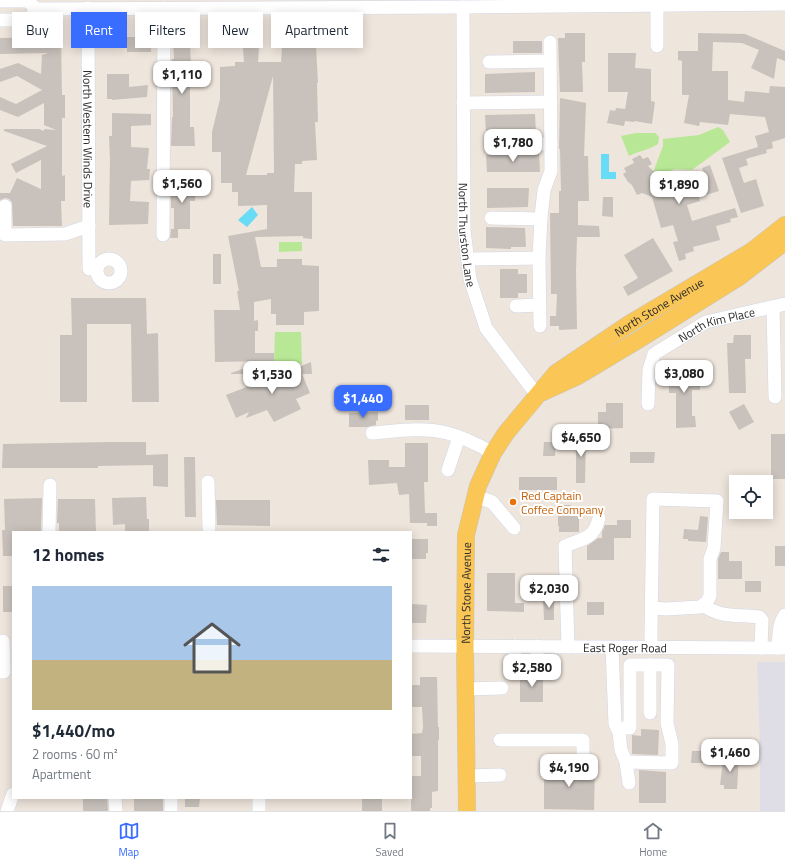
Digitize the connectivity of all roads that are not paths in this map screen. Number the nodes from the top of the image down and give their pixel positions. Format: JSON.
{"nodes":[{"id":1,"x":0,"y":1,"type":"edge"},
{"id":2,"x":201,"y":4,"type":"edge"},
{"id":3,"x":280,"y":4,"type":"edge"},
{"id":4,"x":414,"y":4,"type":"edge"},
{"id":5,"x":785,"y":4,"type":"edge"},
{"id":6,"x":657,"y":5,"type":"junction"},
{"id":7,"x":463,"y":7,"type":"junction"},
{"id":8,"x":88,"y":8,"type":"junction"},
{"id":9,"x":164,"y":8,"type":"junction"},
{"id":10,"x":37,"y":9,"type":"junction"},
{"id":11,"x":0,"y":20,"type":"edge"},
{"id":12,"x":550,"y":42,"type":"dead end"},
{"id":13,"x":657,"y":46,"type":"dead end"},
{"id":14,"x":550,"y":61,"type":"junction"},
{"id":15,"x":490,"y":62,"type":"dead end"},
{"id":16,"x":550,"y":102,"type":"junction"},
{"id":17,"x":463,"y":103,"type":"junction"},
{"id":18,"x":490,"y":144,"type":"dead end"},
{"id":19,"x":551,"y":144,"type":"junction"},
{"id":20,"x":5,"y":206,"type":"dead end"},
{"id":21,"x":491,"y":218,"type":"dead end"},
{"id":22,"x":541,"y":219,"type":"junction"},
{"id":23,"x":785,"y":225,"type":"edge"},
{"id":24,"x":89,"y":226,"type":"junction"},
{"id":25,"x":163,"y":235,"type":"dead end"},
{"id":26,"x":785,"y":238,"type":"edge"},
{"id":27,"x":539,"y":258,"type":"junction"},
{"id":28,"x":468,"y":260,"type":"junction"},
{"id":29,"x":89,"y":269,"type":"dead end"},
{"id":30,"x":540,"y":305,"type":"junction"},
{"id":31,"x":516,"y":306,"type":"dead end"},
{"id":32,"x":779,"y":306,"type":"edge"},
{"id":33,"x":540,"y":326,"type":"dead end"},
{"id":34,"x":537,"y":395,"type":"junction"},
{"id":35,"x":775,"y":397,"type":"dead end"},
{"id":36,"x":648,"y":404,"type":"dead end"},
{"id":37,"x":372,"y":433,"type":"dead end"},
{"id":38,"x":459,"y":437,"type":"junction"},
{"id":39,"x":493,"y":453,"type":"junction"},
{"id":40,"x":448,"y":470,"type":"dead end"},
{"id":41,"x":208,"y":482,"type":"dead end"},
{"id":42,"x":50,"y":485,"type":"dead end"},
{"id":43,"x":475,"y":496,"type":"junction"},
{"id":44,"x":599,"y":518,"type":"dead end"},
{"id":45,"x":514,"y":528,"type":"dead end"},
{"id":46,"x":209,"y":529,"type":"dead end"},
{"id":47,"x":49,"y":531,"type":"edge"},
{"id":48,"x":703,"y":605,"type":"junction"},
{"id":49,"x":652,"y":608,"type":"junction"},
{"id":50,"x":785,"y":615,"type":"edge"},
{"id":51,"x":5,"y":641,"type":"edge"},
{"id":52,"x":412,"y":646,"type":"edge"},
{"id":53,"x":465,"y":646,"type":"junction"},
{"id":54,"x":515,"y":646,"type":"junction"},
{"id":55,"x":537,"y":646,"type":"junction"},
{"id":56,"x":568,"y":647,"type":"junction"},
{"id":57,"x":612,"y":648,"type":"junction"},
{"id":58,"x":651,"y":648,"type":"junction"},
{"id":59,"x":761,"y":648,"type":"junction"},
{"id":60,"x":782,"y":648,"type":"edge"},
{"id":61,"x":514,"y":663,"type":"dead end"},
{"id":62,"x":537,"y":663,"type":"dead end"},
{"id":63,"x":650,"y":665,"type":"junction"},
{"id":64,"x":0,"y":672,"type":"edge"},
{"id":65,"x":502,"y":688,"type":"dead end"},
{"id":66,"x":466,"y":689,"type":"junction"},
{"id":67,"x":650,"y":713,"type":"junction"},
{"id":68,"x":668,"y":713,"type":"junction"},
{"id":69,"x":630,"y":714,"type":"junction"},
{"id":70,"x":618,"y":728,"type":"junction"},
{"id":71,"x":500,"y":740,"type":"dead end"},
{"id":72,"x":583,"y":758,"type":"dead end"},
{"id":73,"x":626,"y":762,"type":"junction"},
{"id":74,"x":500,"y":775,"type":"dead end"},
{"id":75,"x":467,"y":776,"type":"junction"},
{"id":76,"x":629,"y":783,"type":"dead end"},
{"id":77,"x":12,"y":797,"type":"edge"},
{"id":78,"x":116,"y":799,"type":"edge"},
{"id":79,"x":171,"y":799,"type":"edge"},
{"id":80,"x":259,"y":799,"type":"edge"},
{"id":81,"x":7,"y":811,"type":"edge"},
{"id":82,"x":116,"y":811,"type":"edge"},
{"id":83,"x":172,"y":811,"type":"edge"},
{"id":84,"x":259,"y":811,"type":"edge"},
{"id":85,"x":467,"y":811,"type":"edge"}],
"edges":[{"from":1,"to":10,"type":"street"},
{"from":2,"to":3,"type":"street"},
{"from":2,"to":9,"type":"street"},
{"from":3,"to":4,"type":"street"},
{"from":4,"to":7,"type":"street"},
{"from":5,"to":6,"type":"street"},
{"from":6,"to":7,"type":"street"},
{"from":6,"to":13,"type":"street"},
{"from":7,"to":17,"type":"street","name":"North Thurston Lane"},
{"from":8,"to":9,"type":"street"},
{"from":8,"to":10,"type":"street"},
{"from":8,"to":24,"type":"street","name":"North Western Winds Drive"},
{"from":9,"to":25,"type":"street"},
{"from":10,"to":11,"type":"street"},
{"from":12,"to":14,"type":"street"},
{"from":14,"to":15,"type":"street"},
{"from":14,"to":16,"type":"street"},
{"from":16,"to":17,"type":"street"},
{"from":16,"to":19,"type":"street"},
{"from":17,"to":28,"type":"street","name":"North Thurston Lane"},
{"from":18,"to":19,"type":"street"},
{"from":19,"to":22,"type":"street"},
{"from":20,"to":24,"type":"street"},
{"from":21,"to":22,"type":"street"},
{"from":22,"to":27,"type":"street"},
{"from":23,"to":34,"type":"main road","name":"North Stone Avenue"},
{"from":24,"to":29,"type":"street","name":"North Western Winds Drive"},
{"from":26,"to":34,"type":"main road","name":"North Stone Avenue"},
{"from":27,"to":28,"type":"street"},
{"from":27,"to":30,"type":"street"},
{"from":28,"to":34,"type":"street","name":"North Thurston Lane"},
{"from":30,"to":31,"type":"street"},
{"from":30,"to":33,"type":"street"},
{"from":32,"to":35,"type":"street"},
{"from":32,"to":36,"type":"street","name":"North Kim Place"},
{"from":34,"to":39,"type":"main road","name":"North Stone Avenue"},
{"from":37,"to":38,"type":"street"},
{"from":38,"to":39,"type":"street"},
{"from":38,"to":40,"type":"street"},
{"from":39,"to":43,"type":"main road","name":"North Stone Avenue"},
{"from":41,"to":46,"type":"street"},
{"from":42,"to":47,"type":"street"},
{"from":43,"to":45,"type":"street"},
{"from":43,"to":53,"type":"main road","name":"North Stone Avenue"},
{"from":44,"to":56,"type":"street"},
{"from":48,"to":49,"type":"street"},
{"from":48,"to":49,"type":"street"},
{"from":48,"to":59,"type":"street"},
{"from":49,"to":58,"type":"street"},
{"from":50,"to":60,"type":"street"},
{"from":51,"to":64,"type":"street"},
{"from":52,"to":53,"type":"street","name":"East Roger Road"},
{"from":53,"to":54,"type":"street","name":"East Roger Road"},
{"from":53,"to":66,"type":"main road","name":"North Stone Avenue"},
{"from":54,"to":55,"type":"street","name":"East Roger Road"},
{"from":54,"to":61,"type":"street"},
{"from":55,"to":56,"type":"street","name":"East Roger Road"},
{"from":55,"to":62,"type":"street"},
{"from":56,"to":57,"type":"street","name":"East Roger Road"},
{"from":57,"to":58,"type":"street","name":"East Roger Road"},
{"from":57,"to":70,"type":"street"},
{"from":58,"to":59,"type":"street","name":"East Roger Road"},
{"from":59,"to":60,"type":"street","name":"East Roger Road"},
{"from":63,"to":67,"type":"street"},
{"from":63,"to":68,"type":"street"},
{"from":63,"to":69,"type":"street"},
{"from":65,"to":66,"type":"street"},
{"from":66,"to":75,"type":"main road","name":"North Stone Avenue"},
{"from":67,"to":68,"type":"street"},
{"from":67,"to":69,"type":"street"},
{"from":68,"to":73,"type":"street"},
{"from":69,"to":70,"type":"street"},
{"from":70,"to":73,"type":"street"},
{"from":71,"to":72,"type":"street"},
{"from":73,"to":76,"type":"street"},
{"from":74,"to":75,"type":"street"},
{"from":75,"to":85,"type":"main road","name":"North Stone Avenue"},
{"from":77,"to":81,"type":"street"},
{"from":78,"to":82,"type":"street"},
{"from":79,"to":83,"type":"street"},
{"from":80,"to":84,"type":"street"}]}
